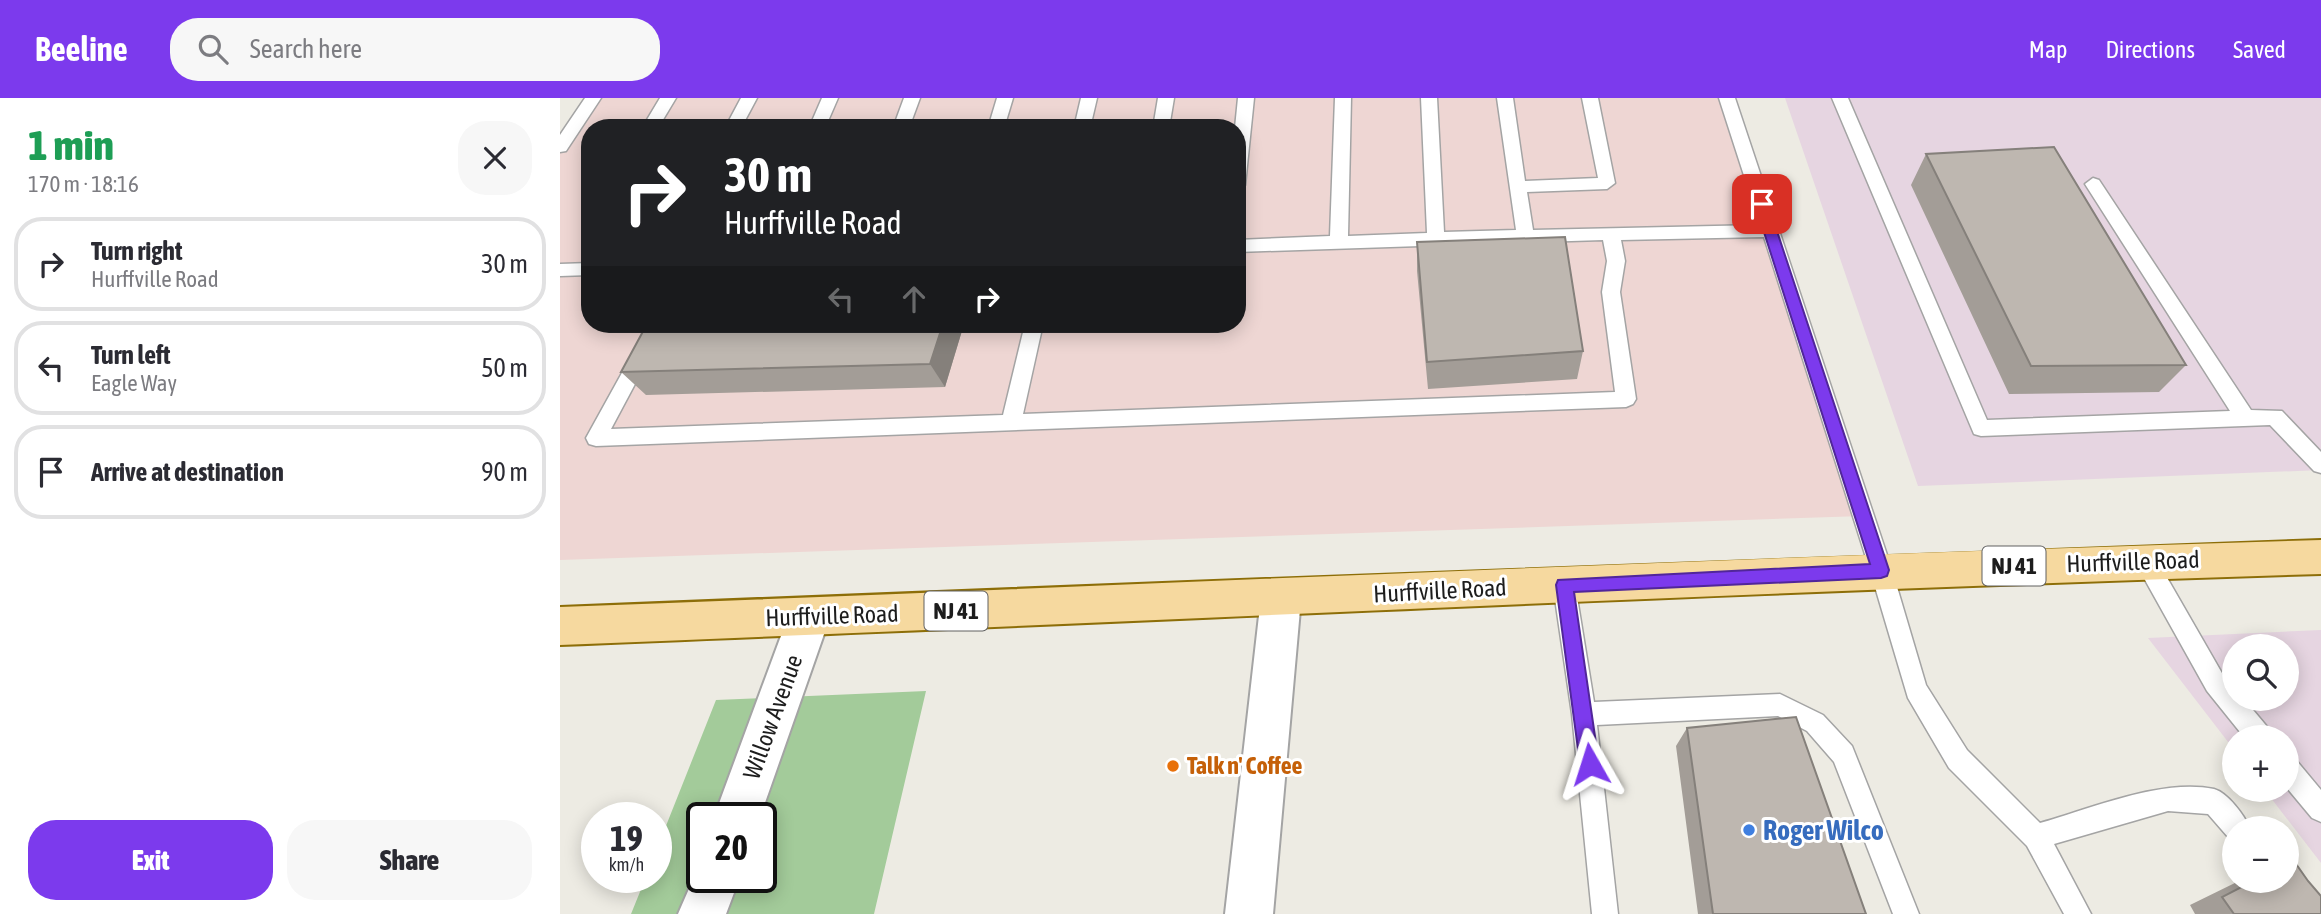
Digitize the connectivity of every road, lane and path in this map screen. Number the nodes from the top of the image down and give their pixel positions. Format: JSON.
{"nodes":[{"id":1,"x":593,"y":98,"type":"edge"},
{"id":2,"x":668,"y":98,"type":"edge"},
{"id":3,"x":749,"y":98,"type":"edge"},
{"id":4,"x":830,"y":98,"type":"edge"},
{"id":5,"x":912,"y":98,"type":"edge"},
{"id":6,"x":1005,"y":98,"type":"edge"},
{"id":7,"x":1089,"y":98,"type":"edge"},
{"id":8,"x":1166,"y":98,"type":"edge"},
{"id":9,"x":1246,"y":98,"type":"edge"},
{"id":10,"x":1343,"y":98,"type":"edge"},
{"id":11,"x":1429,"y":98,"type":"edge"},
{"id":12,"x":1505,"y":98,"type":"edge"},
{"id":13,"x":1590,"y":98,"type":"edge"},
{"id":14,"x":1727,"y":98,"type":"edge"},
{"id":15,"x":1840,"y":98,"type":"edge"},
{"id":16,"x":655,"y":119,"type":"edge"},
{"id":17,"x":738,"y":119,"type":"edge"},
{"id":18,"x":821,"y":119,"type":"edge"},
{"id":19,"x":904,"y":119,"type":"edge"},
{"id":20,"x":999,"y":119,"type":"edge"},
{"id":21,"x":1084,"y":119,"type":"edge"},
{"id":22,"x":1162,"y":119,"type":"edge"},
{"id":23,"x":1244,"y":119,"type":"edge"},
{"id":24,"x":560,"y":147,"type":"edge"},
{"id":25,"x":2093,"y":184,"type":"dead end"},
{"id":26,"x":1518,"y":187,"type":"junction"},
{"id":27,"x":1770,"y":231,"type":"junction"},
{"id":28,"x":1611,"y":235,"type":"junction"},
{"id":29,"x":1525,"y":236,"type":"junction"},
{"id":30,"x":1436,"y":238,"type":"junction"},
{"id":31,"x":1339,"y":242,"type":"junction"},
{"id":32,"x":1246,"y":246,"type":"edge"},
{"id":33,"x":581,"y":269,"type":"edge"},
{"id":34,"x":560,"y":270,"type":"edge"},
{"id":35,"x":653,"y":333,"type":"edge"},
{"id":36,"x":1032,"y":333,"type":"edge"},
{"id":37,"x":2244,"y":416,"type":"junction"},
{"id":38,"x":1011,"y":423,"type":"junction"},
{"id":39,"x":2321,"y":465,"type":"edge"},
{"id":40,"x":2321,"y":556,"type":"edge"},
{"id":41,"x":2147,"y":562,"type":"junction"},
{"id":42,"x":1881,"y":570,"type":"junction"},
{"id":43,"x":1564,"y":585,"type":"junction"},
{"id":44,"x":1281,"y":598,"type":"junction"},
{"id":45,"x":809,"y":617,"type":"junction"},
{"id":46,"x":560,"y":626,"type":"edge"},
{"id":47,"x":1584,"y":714,"type":"junction"},
{"id":48,"x":2250,"y":725,"type":"edge"},
{"id":49,"x":2299,"y":783,"type":"edge"},
{"id":50,"x":742,"y":802,"type":"edge"},
{"id":51,"x":2321,"y":809,"type":"edge"},
{"id":52,"x":2226,"y":816,"type":"edge"},
{"id":53,"x":2036,"y":837,"type":"junction"},
{"id":54,"x":710,"y":893,"type":"edge"},
{"id":55,"x":1906,"y":913,"type":"edge"},
{"id":56,"x":702,"y":914,"type":"edge"},
{"id":57,"x":1249,"y":914,"type":"edge"},
{"id":58,"x":1605,"y":914,"type":"edge"},
{"id":59,"x":2078,"y":914,"type":"edge"}],
"edges":[{"from":1,"to":24,"type":"lane"},
{"from":2,"to":16,"type":"lane"},
{"from":3,"to":17,"type":"lane"},
{"from":4,"to":18,"type":"lane"},
{"from":5,"to":19,"type":"lane"},
{"from":6,"to":20,"type":"lane"},
{"from":7,"to":21,"type":"lane"},
{"from":8,"to":22,"type":"lane"},
{"from":9,"to":23,"type":"lane"},
{"from":10,"to":31,"type":"lane"},
{"from":11,"to":30,"type":"lane"},
{"from":12,"to":26,"type":"lane"},
{"from":13,"to":26,"type":"lane"},
{"from":14,"to":27,"type":"lane"},
{"from":15,"to":37,"type":"lane"},
{"from":25,"to":37,"type":"lane"},
{"from":26,"to":29,"type":"lane"},
{"from":27,"to":28,"type":"lane"},
{"from":27,"to":42,"type":"lane"},
{"from":28,"to":29,"type":"lane"},
{"from":28,"to":38,"type":"lane"},
{"from":29,"to":30,"type":"lane"},
{"from":30,"to":31,"type":"lane"},
{"from":31,"to":32,"type":"lane"},
{"from":33,"to":34,"type":"lane"},
{"from":35,"to":38,"type":"lane"},
{"from":36,"to":38,"type":"lane"},
{"from":37,"to":39,"type":"lane"},
{"from":40,"to":41,"type":"main road","name":"Hurffville Road","number":"NJ 41"},
{"from":41,"to":42,"type":"main road","name":"Hurffville Road","number":"NJ 41"},
{"from":41,"to":48,"type":"lane"},
{"from":42,"to":43,"type":"main road","name":"Hurffville Road","number":"NJ 41"},
{"from":42,"to":53,"type":"lane"},
{"from":43,"to":44,"type":"main road","name":"Hurffville Road","number":"NJ 41"},
{"from":43,"to":47,"type":"lane"},
{"from":44,"to":45,"type":"main road","name":"Hurffville Road","number":"NJ 41"},
{"from":44,"to":57,"type":"street"},
{"from":45,"to":46,"type":"main road","name":"Hurffville Road","number":"NJ 41"},
{"from":45,"to":50,"type":"street","name":"Willow Avenue"},
{"from":47,"to":55,"type":"lane"},
{"from":47,"to":58,"type":"lane"},
{"from":49,"to":51,"type":"lane"},
{"from":52,"to":53,"type":"lane"},
{"from":53,"to":59,"type":"lane"},
{"from":54,"to":56,"type":"street"}]}
